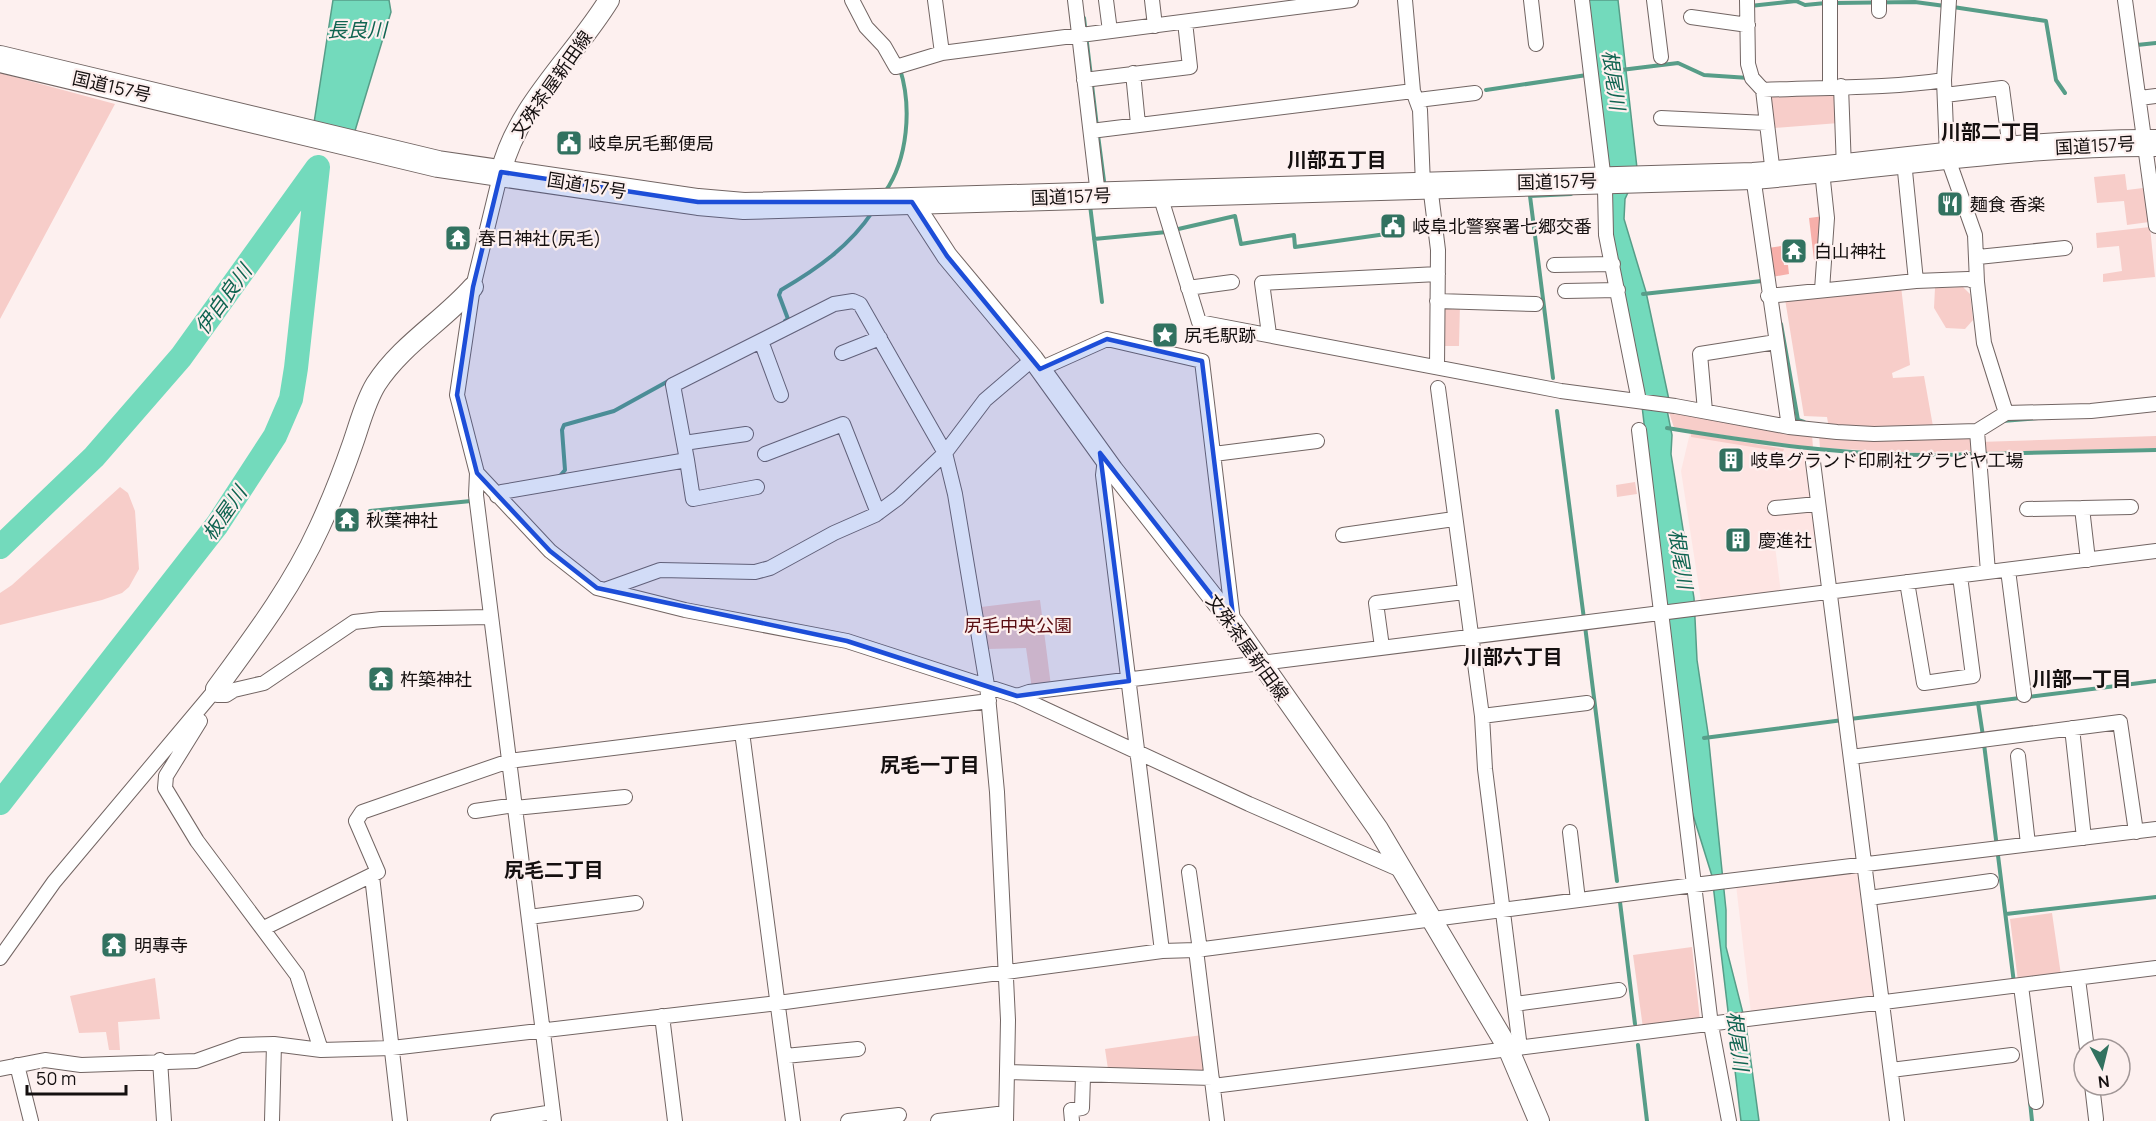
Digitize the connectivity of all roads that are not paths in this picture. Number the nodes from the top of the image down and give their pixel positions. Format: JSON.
{"nodes":[{"id":1,"x":609,"y":0,"type":"edge"},
{"id":2,"x":852,"y":0,"type":"edge"},
{"id":3,"x":935,"y":0,"type":"edge"},
{"id":4,"x":1075,"y":0,"type":"edge"},
{"id":5,"x":1106,"y":0,"type":"edge"},
{"id":6,"x":1152,"y":0,"type":"edge"},
{"id":7,"x":1351,"y":0,"type":"edge"},
{"id":8,"x":1405,"y":0,"type":"edge"},
{"id":9,"x":1531,"y":0,"type":"edge"},
{"id":10,"x":1582,"y":0,"type":"edge"},
{"id":11,"x":1654,"y":0,"type":"edge"},
{"id":12,"x":1747,"y":0,"type":"edge"},
{"id":13,"x":1830,"y":0,"type":"edge"},
{"id":14,"x":1949,"y":0,"type":"edge"},
{"id":15,"x":2125,"y":0,"type":"edge"},
{"id":16,"x":1691,"y":17,"type":"dead end"},
{"id":17,"x":1185,"y":22,"type":"junction"},
{"id":18,"x":1748,"y":25,"type":"junction"},
{"id":19,"x":1155,"y":26,"type":"junction"},
{"id":20,"x":1110,"y":31,"type":"junction"},
{"id":21,"x":1079,"y":35,"type":"junction"},
{"id":22,"x":1536,"y":44,"type":"dead end"},
{"id":23,"x":942,"y":52,"type":"junction"},
{"id":24,"x":1661,"y":57,"type":"dead end"},
{"id":25,"x":0,"y":59,"type":"edge"},
{"id":26,"x":1132,"y":73,"type":"junction"},
{"id":27,"x":1084,"y":80,"type":"junction"},
{"id":28,"x":1944,"y":80,"type":"junction"},
{"id":29,"x":1835,"y":87,"type":"junction"},
{"id":30,"x":1763,"y":90,"type":"junction"},
{"id":31,"x":1475,"y":93,"type":"dead end"},
{"id":32,"x":1416,"y":95,"type":"junction"},
{"id":33,"x":1945,"y":95,"type":"junction"},
{"id":34,"x":2156,"y":96,"type":"edge"},
{"id":35,"x":2140,"y":98,"type":"junction"},
{"id":36,"x":1661,"y":118,"type":"dead end"},
{"id":37,"x":1767,"y":123,"type":"junction"},
{"id":38,"x":1138,"y":124,"type":"junction"},
{"id":39,"x":1091,"y":131,"type":"junction"},
{"id":40,"x":2150,"y":143,"type":"edge"},
{"id":41,"x":2010,"y":149,"type":"junction"},
{"id":42,"x":1947,"y":156,"type":"junction"},
{"id":43,"x":1904,"y":162,"type":"junction"},
{"id":44,"x":1833,"y":170,"type":"junction"},
{"id":45,"x":495,"y":171,"type":"junction"},
{"id":46,"x":1763,"y":175,"type":"junction"},
{"id":47,"x":1616,"y":180,"type":"junction"},
{"id":48,"x":1426,"y":185,"type":"junction"},
{"id":49,"x":1093,"y":195,"type":"junction"},
{"id":50,"x":1160,"y":195,"type":"junction"},
{"id":51,"x":912,"y":202,"type":"junction"},
{"id":52,"x":2156,"y":223,"type":"edge"},
{"id":53,"x":2065,"y":248,"type":"dead end"},
{"id":54,"x":1978,"y":257,"type":"junction"},
{"id":55,"x":1613,"y":264,"type":"junction"},
{"id":56,"x":1554,"y":265,"type":"dead end"},
{"id":57,"x":1438,"y":274,"type":"junction"},
{"id":58,"x":1916,"y":281,"type":"junction"},
{"id":59,"x":1232,"y":282,"type":"dead end"},
{"id":60,"x":1977,"y":282,"type":"junction"},
{"id":61,"x":473,"y":287,"type":"junction"},
{"id":62,"x":1188,"y":288,"type":"junction"},
{"id":63,"x":1618,"y":290,"type":"junction"},
{"id":64,"x":1822,"y":290,"type":"junction"},
{"id":65,"x":1565,"y":291,"type":"dead end"},
{"id":66,"x":1768,"y":296,"type":"junction"},
{"id":67,"x":1437,"y":301,"type":"junction"},
{"id":68,"x":1536,"y":303,"type":"dead end"},
{"id":69,"x":1269,"y":334,"type":"junction"},
{"id":70,"x":880,"y":338,"type":"junction"},
{"id":71,"x":761,"y":341,"type":"junction"},
{"id":72,"x":1776,"y":342,"type":"junction"},
{"id":73,"x":842,"y":353,"type":"dead end"},
{"id":74,"x":1036,"y":364,"type":"junction"},
{"id":75,"x":1437,"y":368,"type":"junction"},
{"id":76,"x":1438,"y":388,"type":"dead end"},
{"id":77,"x":781,"y":395,"type":"dead end"},
{"id":78,"x":1639,"y":401,"type":"junction"},
{"id":79,"x":2156,"y":404,"type":"edge"},
{"id":80,"x":1705,"y":411,"type":"junction"},
{"id":81,"x":2006,"y":413,"type":"junction"},
{"id":82,"x":1789,"y":427,"type":"junction"},
{"id":83,"x":1639,"y":430,"type":"dead end"},
{"id":84,"x":1977,"y":430,"type":"junction"},
{"id":85,"x":746,"y":434,"type":"dead end"},
{"id":86,"x":1317,"y":441,"type":"dead end"},
{"id":87,"x":684,"y":443,"type":"junction"},
{"id":88,"x":945,"y":453,"type":"junction"},
{"id":89,"x":765,"y":454,"type":"dead end"},
{"id":90,"x":1214,"y":454,"type":"junction"},
{"id":91,"x":1105,"y":459,"type":"junction"},
{"id":92,"x":687,"y":460,"type":"junction"},
{"id":93,"x":1813,"y":462,"type":"dead end"},
{"id":94,"x":477,"y":473,"type":"junction"},
{"id":95,"x":757,"y":487,"type":"dead end"},
{"id":96,"x":497,"y":496,"type":"junction"},
{"id":97,"x":1817,"y":504,"type":"junction"},
{"id":98,"x":2131,"y":507,"type":"dead end"},
{"id":99,"x":1775,"y":508,"type":"dead end"},
{"id":100,"x":2082,"y":508,"type":"junction"},
{"id":101,"x":2027,"y":509,"type":"dead end"},
{"id":102,"x":878,"y":513,"type":"junction"},
{"id":103,"x":1454,"y":519,"type":"junction"},
{"id":104,"x":1343,"y":536,"type":"dead end"},
{"id":105,"x":2156,"y":551,"type":"edge"},
{"id":106,"x":2088,"y":560,"type":"junction"},
{"id":107,"x":2008,"y":570,"type":"junction"},
{"id":108,"x":1988,"y":572,"type":"junction"},
{"id":109,"x":1960,"y":576,"type":"junction"},
{"id":110,"x":1908,"y":582,"type":"junction"},
{"id":111,"x":607,"y":589,"type":"junction"},
{"id":112,"x":1830,"y":591,"type":"junction"},
{"id":113,"x":1464,"y":592,"type":"junction"},
{"id":114,"x":1662,"y":612,"type":"junction"},
{"id":115,"x":491,"y":617,"type":"junction"},
{"id":116,"x":1234,"y":624,"type":"junction"},
{"id":117,"x":1470,"y":636,"type":"junction"},
{"id":118,"x":1382,"y":647,"type":"junction"},
{"id":119,"x":1260,"y":663,"type":"junction"},
{"id":120,"x":1129,"y":681,"type":"junction"},
{"id":121,"x":987,"y":685,"type":"junction"},
{"id":122,"x":216,"y":692,"type":"junction"},
{"id":123,"x":2024,"y":695,"type":"dead end"},
{"id":124,"x":1017,"y":696,"type":"junction"},
{"id":125,"x":988,"y":701,"type":"junction"},
{"id":126,"x":1587,"y":703,"type":"dead end"},
{"id":127,"x":1482,"y":716,"type":"junction"},
{"id":128,"x":2072,"y":728,"type":"junction"},
{"id":129,"x":742,"y":732,"type":"junction"},
{"id":130,"x":1136,"y":750,"type":"junction"},
{"id":131,"x":2018,"y":756,"type":"dead end"},
{"id":132,"x":1851,"y":757,"type":"junction"},
{"id":133,"x":509,"y":761,"type":"junction"},
{"id":134,"x":626,"y":797,"type":"dead end"},
{"id":135,"x":515,"y":807,"type":"junction"},
{"id":136,"x":475,"y":811,"type":"dead end"},
{"id":137,"x":2156,"y":829,"type":"edge"},
{"id":138,"x":1570,"y":831,"type":"dead end"},
{"id":139,"x":2136,"y":832,"type":"junction"},
{"id":140,"x":2084,"y":837,"type":"junction"},
{"id":141,"x":2028,"y":844,"type":"junction"},
{"id":142,"x":1865,"y":865,"type":"junction"},
{"id":143,"x":1403,"y":871,"type":"junction"},
{"id":144,"x":1189,"y":872,"type":"dead end"},
{"id":145,"x":372,"y":876,"type":"junction"},
{"id":146,"x":1991,"y":881,"type":"dead end"},
{"id":147,"x":1694,"y":885,"type":"junction"},
{"id":148,"x":1869,"y":898,"type":"junction"},
{"id":149,"x":1578,"y":900,"type":"junction"},
{"id":150,"x":636,"y":903,"type":"dead end"},
{"id":151,"x":1504,"y":912,"type":"junction"},
{"id":152,"x":529,"y":917,"type":"junction"},
{"id":153,"x":1432,"y":920,"type":"junction"},
{"id":154,"x":264,"y":928,"type":"junction"},
{"id":155,"x":1198,"y":950,"type":"junction"},
{"id":156,"x":1162,"y":951,"type":"junction"},
{"id":157,"x":0,"y":958,"type":"edge"},
{"id":158,"x":2156,"y":968,"type":"edge"},
{"id":159,"x":1006,"y":973,"type":"junction"},
{"id":160,"x":2078,"y":979,"type":"junction"},
{"id":161,"x":2021,"y":986,"type":"junction"},
{"id":162,"x":1619,"y":990,"type":"dead end"},
{"id":163,"x":1883,"y":1002,"type":"junction"},
{"id":164,"x":778,"y":1003,"type":"junction"},
{"id":165,"x":1515,"y":1004,"type":"junction"},
{"id":166,"x":662,"y":1016,"type":"junction"},
{"id":167,"x":1718,"y":1024,"type":"junction"},
{"id":168,"x":541,"y":1030,"type":"junction"},
{"id":169,"x":2085,"y":1037,"type":"edge"},
{"id":170,"x":274,"y":1044,"type":"junction"},
{"id":171,"x":392,"y":1048,"type":"junction"},
{"id":172,"x":1514,"y":1048,"type":"junction"},
{"id":173,"x":858,"y":1049,"type":"dead end"},
{"id":174,"x":321,"y":1050,"type":"junction"},
{"id":175,"x":2012,"y":1055,"type":"dead end"},
{"id":176,"x":785,"y":1056,"type":"junction"},
{"id":177,"x":160,"y":1060,"type":"junction"},
{"id":178,"x":17,"y":1065,"type":"junction"},
{"id":179,"x":0,"y":1069,"type":"edge"},
{"id":180,"x":1891,"y":1070,"type":"junction"},
{"id":181,"x":1007,"y":1072,"type":"junction"},
{"id":182,"x":1083,"y":1076,"type":"junction"},
{"id":183,"x":1212,"y":1082,"type":"junction"},
{"id":184,"x":2093,"y":1097,"type":"edge"},
{"id":185,"x":2036,"y":1102,"type":"dead end"},
{"id":186,"x":899,"y":1115,"type":"dead end"},
{"id":187,"x":554,"y":1117,"type":"edge"},
{"id":188,"x":1006,"y":1117,"type":"edge"},
{"id":189,"x":2096,"y":1119,"type":"dead end"},
{"id":190,"x":31,"y":1121,"type":"edge"},
{"id":191,"x":164,"y":1121,"type":"edge"},
{"id":192,"x":272,"y":1121,"type":"edge"},
{"id":193,"x":400,"y":1121,"type":"edge"},
{"id":194,"x":498,"y":1121,"type":"edge"},
{"id":195,"x":675,"y":1121,"type":"edge"},
{"id":196,"x":793,"y":1121,"type":"edge"},
{"id":197,"x":848,"y":1121,"type":"edge"},
{"id":198,"x":938,"y":1121,"type":"edge"},
{"id":199,"x":1072,"y":1121,"type":"edge"},
{"id":200,"x":1217,"y":1121,"type":"edge"},
{"id":201,"x":1539,"y":1121,"type":"edge"},
{"id":202,"x":1729,"y":1121,"type":"edge"},
{"id":203,"x":1897,"y":1121,"type":"edge"}],
"edges":[{"from":1,"to":45,"type":"main road","name":"文殊茶屋新田線"},
{"from":2,"to":23,"type":"street"},
{"from":3,"to":23,"type":"street"},
{"from":4,"to":21,"type":"street"},
{"from":5,"to":20,"type":"street"},
{"from":6,"to":19,"type":"street"},
{"from":7,"to":17,"type":"street"},
{"from":8,"to":32,"type":"street"},
{"from":9,"to":22,"type":"street"},
{"from":10,"to":47,"type":"street"},
{"from":11,"to":24,"type":"street"},
{"from":12,"to":18,"type":"street"},
{"from":13,"to":29,"type":"street"},
{"from":14,"to":28,"type":"street"},
{"from":15,"to":35,"type":"street"},
{"from":16,"to":18,"type":"street"},
{"from":17,"to":19,"type":"street"},
{"from":17,"to":26,"type":"street"},
{"from":18,"to":30,"type":"street"},
{"from":19,"to":20,"type":"street"},
{"from":20,"to":21,"type":"street"},
{"from":21,"to":23,"type":"street"},
{"from":21,"to":27,"type":"street"},
{"from":25,"to":45,"type":"highway","name":"国道157号"},
{"from":26,"to":27,"type":"street"},
{"from":26,"to":38,"type":"street"},
{"from":27,"to":39,"type":"street"},
{"from":28,"to":29,"type":"street"},
{"from":28,"to":33,"type":"street"},
{"from":29,"to":30,"type":"street"},
{"from":29,"to":44,"type":"street"},
{"from":30,"to":37,"type":"street"},
{"from":31,"to":32,"type":"street"},
{"from":32,"to":38,"type":"street"},
{"from":32,"to":48,"type":"street"},
{"from":33,"to":41,"type":"street"},
{"from":33,"to":42,"type":"street"},
{"from":34,"to":35,"type":"street"},
{"from":35,"to":40,"type":"street"},
{"from":36,"to":37,"type":"street"},
{"from":37,"to":46,"type":"street"},
{"from":38,"to":39,"type":"street"},
{"from":39,"to":49,"type":"street"},
{"from":40,"to":41,"type":"highway","name":"国道157号"},
{"from":40,"to":52,"type":"street"},
{"from":41,"to":42,"type":"highway","name":"国道157号"},
{"from":42,"to":43,"type":"highway","name":"国道157号"},
{"from":42,"to":54,"type":"street"},
{"from":43,"to":44,"type":"highway","name":"国道157号"},
{"from":43,"to":58,"type":"street"},
{"from":44,"to":46,"type":"highway","name":"国道157号"},
{"from":44,"to":64,"type":"street"},
{"from":45,"to":51,"type":"highway","name":"国道157号"},
{"from":45,"to":61,"type":"street"},
{"from":46,"to":47,"type":"highway","name":"国道157号"},
{"from":46,"to":66,"type":"street"},
{"from":47,"to":48,"type":"highway","name":"国道157号"},
{"from":47,"to":55,"type":"street"},
{"from":48,"to":50,"type":"highway","name":"国道157号"},
{"from":48,"to":57,"type":"street"},
{"from":49,"to":50,"type":"highway","name":"国道157号"},
{"from":49,"to":51,"type":"highway","name":"国道157号"},
{"from":50,"to":62,"type":"street"},
{"from":51,"to":74,"type":"main road","name":"文殊茶屋新田線"},
{"from":53,"to":54,"type":"street"},
{"from":54,"to":60,"type":"street"},
{"from":55,"to":56,"type":"street"},
{"from":55,"to":63,"type":"street"},
{"from":57,"to":67,"type":"street"},
{"from":57,"to":69,"type":"street"},
{"from":58,"to":60,"type":"street"},
{"from":58,"to":64,"type":"street"},
{"from":59,"to":62,"type":"street"},
{"from":60,"to":81,"type":"street"},
{"from":61,"to":94,"type":"street"},
{"from":61,"to":122,"type":"main road"},
{"from":62,"to":69,"type":"street"},
{"from":63,"to":65,"type":"street"},
{"from":63,"to":78,"type":"street"},
{"from":64,"to":66,"type":"street"},
{"from":66,"to":72,"type":"street"},
{"from":67,"to":68,"type":"street"},
{"from":67,"to":75,"type":"street"},
{"from":69,"to":75,"type":"street"},
{"from":70,"to":71,"type":"street"},
{"from":70,"to":73,"type":"street"},
{"from":70,"to":88,"type":"street"},
{"from":71,"to":77,"type":"street"},
{"from":71,"to":87,"type":"street"},
{"from":72,"to":80,"type":"street"},
{"from":72,"to":82,"type":"street"},
{"from":74,"to":88,"type":"street"},
{"from":74,"to":90,"type":"street"},
{"from":74,"to":91,"type":"main road","name":"文殊茶屋新田線"},
{"from":75,"to":78,"type":"street"},
{"from":76,"to":103,"type":"street"},
{"from":78,"to":80,"type":"street"},
{"from":79,"to":81,"type":"street"},
{"from":80,"to":82,"type":"street"},
{"from":81,"to":84,"type":"street"},
{"from":82,"to":84,"type":"street"},
{"from":83,"to":114,"type":"street"},
{"from":84,"to":108,"type":"street"},
{"from":85,"to":87,"type":"street"},
{"from":86,"to":90,"type":"street"},
{"from":87,"to":92,"type":"street"},
{"from":88,"to":102,"type":"street"},
{"from":88,"to":121,"type":"street"},
{"from":89,"to":102,"type":"street"},
{"from":90,"to":116,"type":"street"},
{"from":91,"to":116,"type":"main road","name":"文殊茶屋新田線"},
{"from":91,"to":120,"type":"street"},
{"from":92,"to":95,"type":"street"},
{"from":92,"to":96,"type":"street"},
{"from":93,"to":97,"type":"street"},
{"from":94,"to":96,"type":"street"},
{"from":94,"to":115,"type":"street"},
{"from":96,"to":111,"type":"street"},
{"from":97,"to":99,"type":"street"},
{"from":97,"to":112,"type":"street"},
{"from":98,"to":100,"type":"street"},
{"from":100,"to":101,"type":"street"},
{"from":100,"to":106,"type":"street"},
{"from":102,"to":111,"type":"street"},
{"from":103,"to":104,"type":"street"},
{"from":103,"to":113,"type":"street"},
{"from":105,"to":106,"type":"street"},
{"from":106,"to":107,"type":"street"},
{"from":107,"to":108,"type":"street"},
{"from":107,"to":123,"type":"street"},
{"from":108,"to":109,"type":"street"},
{"from":109,"to":110,"type":"street"},
{"from":109,"to":110,"type":"street"},
{"from":110,"to":112,"type":"street"},
{"from":111,"to":121,"type":"street"},
{"from":112,"to":114,"type":"street"},
{"from":112,"to":132,"type":"street"},
{"from":113,"to":117,"type":"street"},
{"from":113,"to":118,"type":"street"},
{"from":114,"to":117,"type":"street"},
{"from":114,"to":147,"type":"street"},
{"from":115,"to":122,"type":"street"},
{"from":115,"to":133,"type":"street"},
{"from":116,"to":119,"type":"main road","name":"文殊茶屋新田線"},
{"from":117,"to":118,"type":"street"},
{"from":117,"to":127,"type":"street"},
{"from":118,"to":119,"type":"street"},
{"from":119,"to":120,"type":"street"},
{"from":119,"to":143,"type":"main road","name":"文殊茶屋新田線"},
{"from":120,"to":124,"type":"street"},
{"from":120,"to":130,"type":"street"},
{"from":121,"to":124,"type":"street"},
{"from":121,"to":125,"type":"street"},
{"from":122,"to":154,"type":"street"},
{"from":122,"to":157,"type":"street"},
{"from":124,"to":130,"type":"street"},
{"from":125,"to":129,"type":"street"},
{"from":125,"to":159,"type":"street"},
{"from":126,"to":127,"type":"street"},
{"from":127,"to":151,"type":"street"},
{"from":128,"to":132,"type":"street"},
{"from":128,"to":139,"type":"street"},
{"from":128,"to":140,"type":"street"},
{"from":129,"to":133,"type":"street"},
{"from":129,"to":164,"type":"street"},
{"from":130,"to":143,"type":"street"},
{"from":130,"to":156,"type":"street"},
{"from":131,"to":141,"type":"street"},
{"from":132,"to":142,"type":"street"},
{"from":133,"to":135,"type":"street"},
{"from":133,"to":145,"type":"street"},
{"from":134,"to":135,"type":"street"},
{"from":135,"to":136,"type":"street"},
{"from":135,"to":152,"type":"street"},
{"from":137,"to":139,"type":"street"},
{"from":138,"to":149,"type":"street"},
{"from":139,"to":140,"type":"street"},
{"from":140,"to":141,"type":"street"},
{"from":141,"to":142,"type":"street"},
{"from":142,"to":147,"type":"street"},
{"from":142,"to":148,"type":"street"},
{"from":143,"to":153,"type":"main road","name":"文殊茶屋新田線"},
{"from":144,"to":155,"type":"street"},
{"from":145,"to":154,"type":"street"},
{"from":145,"to":171,"type":"street"},
{"from":146,"to":148,"type":"street"},
{"from":147,"to":149,"type":"street"},
{"from":147,"to":167,"type":"street"},
{"from":148,"to":163,"type":"street"},
{"from":149,"to":151,"type":"street"},
{"from":150,"to":152,"type":"street"},
{"from":151,"to":153,"type":"street"},
{"from":151,"to":165,"type":"street"},
{"from":152,"to":168,"type":"street"},
{"from":153,"to":155,"type":"street"},
{"from":153,"to":172,"type":"main road","name":"文殊茶屋新田線"},
{"from":154,"to":174,"type":"street"},
{"from":155,"to":156,"type":"street"},
{"from":155,"to":183,"type":"street"},
{"from":156,"to":159,"type":"street"},
{"from":158,"to":160,"type":"street"},
{"from":159,"to":164,"type":"street"},
{"from":159,"to":181,"type":"street"},
{"from":160,"to":161,"type":"street"},
{"from":160,"to":169,"type":"street"},
{"from":161,"to":163,"type":"street"},
{"from":161,"to":185,"type":"street"},
{"from":162,"to":165,"type":"street"},
{"from":163,"to":167,"type":"street"},
{"from":163,"to":180,"type":"street"},
{"from":164,"to":166,"type":"street"},
{"from":164,"to":176,"type":"street"},
{"from":165,"to":172,"type":"street"},
{"from":166,"to":168,"type":"street"},
{"from":166,"to":195,"type":"street"},
{"from":167,"to":172,"type":"street"},
{"from":167,"to":202,"type":"street"},
{"from":168,"to":171,"type":"street"},
{"from":168,"to":187,"type":"street"},
{"from":170,"to":174,"type":"street"},
{"from":170,"to":177,"type":"street"},
{"from":170,"to":192,"type":"street"},
{"from":171,"to":174,"type":"street"},
{"from":171,"to":193,"type":"street"},
{"from":172,"to":183,"type":"street"},
{"from":172,"to":201,"type":"main road","name":"文殊茶屋新田線"},
{"from":173,"to":176,"type":"street"},
{"from":175,"to":180,"type":"street"},
{"from":176,"to":196,"type":"street"},
{"from":177,"to":178,"type":"street"},
{"from":177,"to":191,"type":"street"},
{"from":178,"to":179,"type":"street"},
{"from":178,"to":190,"type":"street"},
{"from":180,"to":203,"type":"street"},
{"from":181,"to":182,"type":"street"},
{"from":181,"to":188,"type":"street"},
{"from":182,"to":183,"type":"street"},
{"from":182,"to":199,"type":"street"},
{"from":183,"to":200,"type":"street"},
{"from":184,"to":189,"type":"street"},
{"from":186,"to":197,"type":"street"},
{"from":187,"to":194,"type":"street"},
{"from":188,"to":198,"type":"street"}]}
